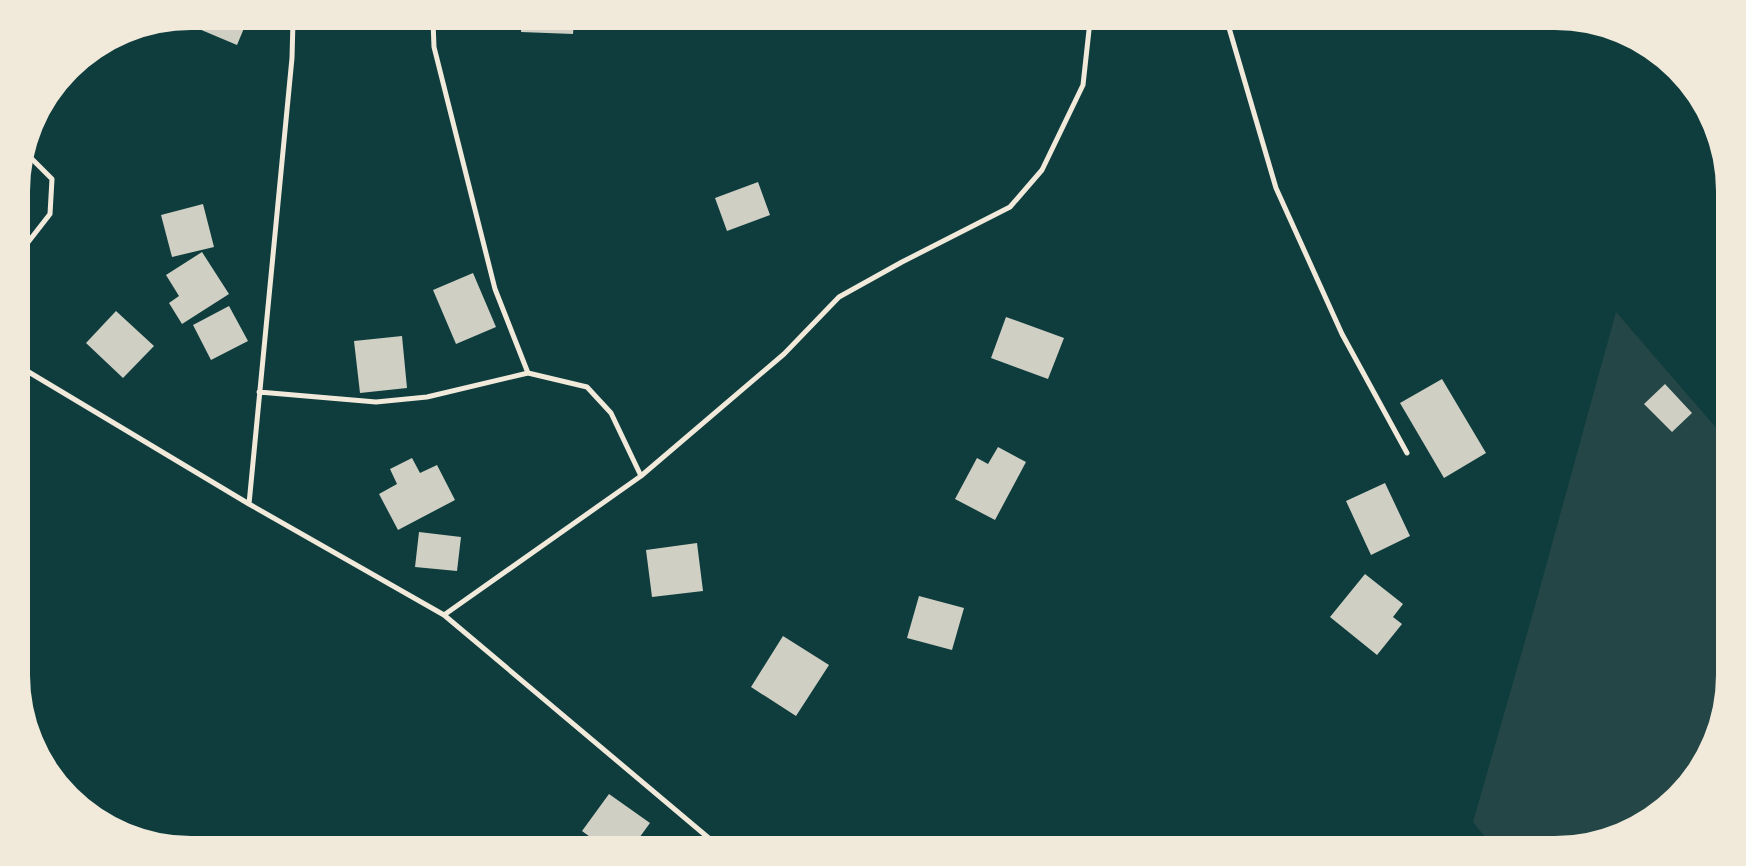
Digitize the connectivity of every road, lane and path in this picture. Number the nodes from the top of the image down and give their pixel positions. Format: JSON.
{"nodes":[{"id":1,"x":293,"y":30,"type":"edge"},
{"id":2,"x":433,"y":30,"type":"edge"},
{"id":3,"x":1089,"y":30,"type":"edge"},
{"id":4,"x":1230,"y":30,"type":"edge"},
{"id":5,"x":33,"y":160,"type":"edge"},
{"id":6,"x":30,"y":240,"type":"edge"},
{"id":7,"x":30,"y":373,"type":"edge"},
{"id":8,"x":528,"y":373,"type":"junction"},
{"id":9,"x":259,"y":392,"type":"junction"},
{"id":10,"x":1406,"y":453,"type":"dead end"},
{"id":11,"x":641,"y":476,"type":"junction"},
{"id":12,"x":249,"y":504,"type":"junction"},
{"id":13,"x":444,"y":615,"type":"junction"},
{"id":14,"x":706,"y":836,"type":"edge"}],
"edges":[{"from":1,"to":9,"type":"street"},
{"from":2,"to":8,"type":"street"},
{"from":3,"to":11,"type":"street"},
{"from":4,"to":10,"type":"street"},
{"from":5,"to":6,"type":"street"},
{"from":7,"to":12,"type":"street"},
{"from":8,"to":9,"type":"street"},
{"from":8,"to":11,"type":"street"},
{"from":9,"to":12,"type":"street"},
{"from":11,"to":13,"type":"street"},
{"from":12,"to":13,"type":"street"},
{"from":13,"to":14,"type":"street"}]}
